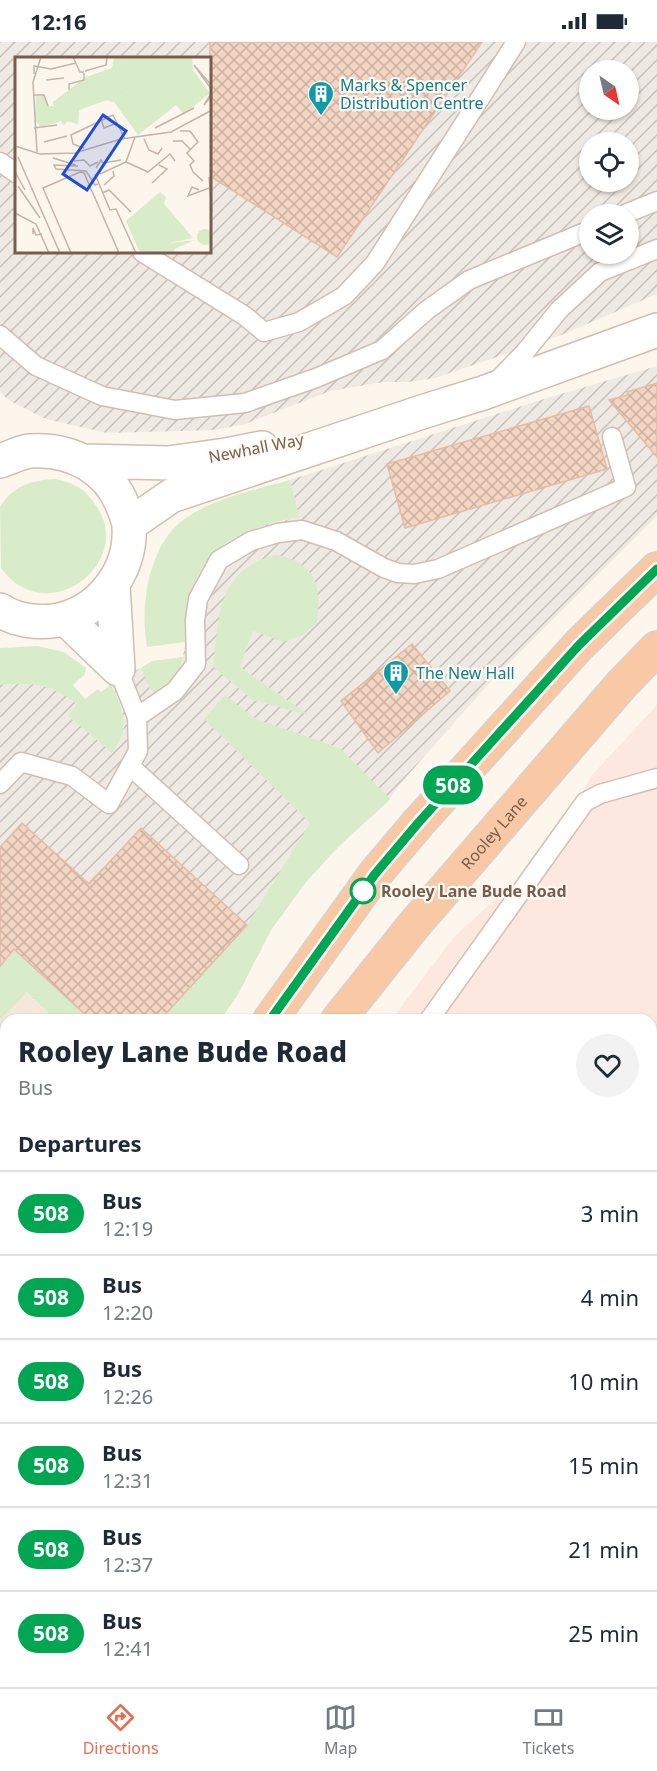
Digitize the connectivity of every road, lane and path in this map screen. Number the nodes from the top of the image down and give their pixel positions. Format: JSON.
{"nodes":[{"id":1,"x":516,"y":42,"type":"edge"},
{"id":2,"x":0,"y":162,"type":"edge"},
{"id":3,"x":15,"y":172,"type":"edge"},
{"id":4,"x":657,"y":201,"type":"edge"},
{"id":5,"x":639,"y":209,"type":"edge"},
{"id":6,"x":579,"y":235,"type":"edge"},
{"id":7,"x":657,"y":249,"type":"edge"},
{"id":8,"x":145,"y":254,"type":"edge"},
{"id":9,"x":657,"y":330,"type":"edge"},
{"id":10,"x":0,"y":335,"type":"edge"},
{"id":11,"x":657,"y":339,"type":"edge"},
{"id":12,"x":622,"y":343,"type":"junction"},
{"id":13,"x":483,"y":393,"type":"junction"},
{"id":14,"x":425,"y":411,"type":"junction"},
{"id":15,"x":0,"y":433,"type":"edge"},
{"id":16,"x":612,"y":437,"type":"dead end"},
{"id":17,"x":14,"y":456,"type":"edge"},
{"id":18,"x":85,"y":461,"type":"junction"},
{"id":19,"x":129,"y":525,"type":"junction"},
{"id":20,"x":657,"y":569,"type":"edge"},
{"id":21,"x":113,"y":585,"type":"junction"},
{"id":22,"x":2,"y":614,"type":"edge"},
{"id":23,"x":66,"y":619,"type":"junction"},
{"id":24,"x":657,"y":648,"type":"edge"},
{"id":25,"x":118,"y":669,"type":"junction"},
{"id":26,"x":137,"y":717,"type":"junction"},
{"id":27,"x":130,"y":766,"type":"junction"},
{"id":28,"x":657,"y":778,"type":"edge"},
{"id":29,"x":0,"y":783,"type":"edge"},
{"id":30,"x":239,"y":865,"type":"dead end"},
{"id":31,"x":274,"y":1014,"type":"edge"},
{"id":32,"x":343,"y":1014,"type":"edge"},
{"id":33,"x":433,"y":1014,"type":"edge"}],
"edges":[{"from":1,"to":8,"type":"lane"},
{"from":2,"to":3,"type":"lane"},
{"from":4,"to":5,"type":"lane"},
{"from":6,"to":10,"type":"lane"},
{"from":7,"to":13,"type":"lane"},
{"from":9,"to":12,"type":"street","name":"Newhall Way"},
{"from":11,"to":12,"type":"street","name":"Newhall Way"},
{"from":12,"to":13,"type":"street","name":"Newhall Way"},
{"from":13,"to":14,"type":"street","name":"Newhall Way"},
{"from":14,"to":18,"type":"street","name":"Newhall Way"},
{"from":14,"to":19,"type":"street","name":"Newhall Way"},
{"from":15,"to":17,"type":"street"},
{"from":16,"to":26,"type":"lane"},
{"from":17,"to":18,"type":"street","name":"Newhall Way"},
{"from":18,"to":19,"type":"street","name":"Newhall Way"},
{"from":19,"to":21,"type":"street","name":"Newhall Way"},
{"from":20,"to":31,"type":"highway"},
{"from":21,"to":23,"type":"street","name":"Newhall Way"},
{"from":21,"to":25,"type":"street"},
{"from":22,"to":23,"type":"street","name":"Newhall Way"},
{"from":23,"to":25,"type":"street"},
{"from":24,"to":32,"type":"highway","name":"Rooley Lane"},
{"from":25,"to":26,"type":"lane"},
{"from":26,"to":27,"type":"lane"},
{"from":27,"to":29,"type":"lane"},
{"from":27,"to":30,"type":"lane"},
{"from":28,"to":33,"type":"lane"}]}
